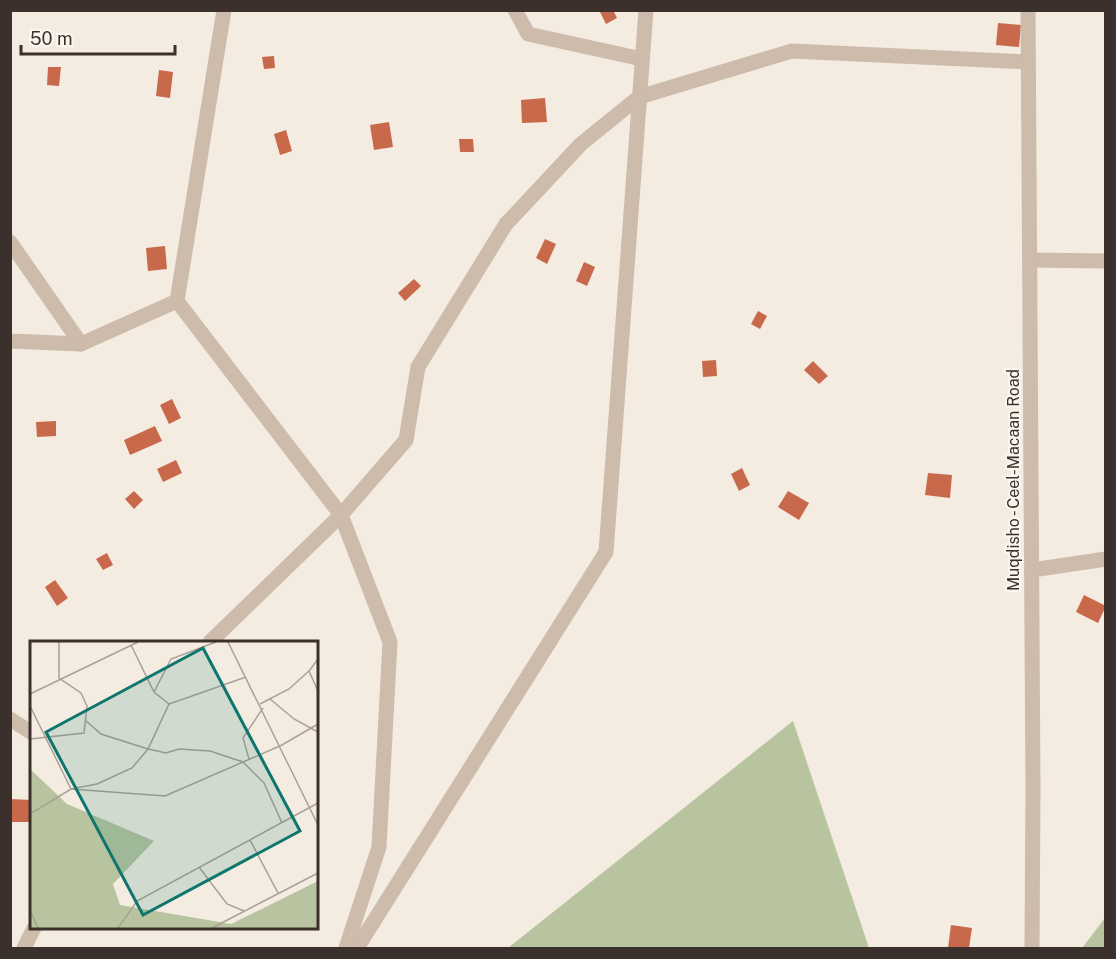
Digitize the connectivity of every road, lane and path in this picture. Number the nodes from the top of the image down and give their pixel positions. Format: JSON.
{"nodes":[{"id":1,"x":224,"y":10,"type":"edge"},
{"id":2,"x":514,"y":10,"type":"edge"},
{"id":3,"x":646,"y":10,"type":"edge"},
{"id":4,"x":1028,"y":10,"type":"edge"},
{"id":5,"x":642,"y":59,"type":"junction"},
{"id":6,"x":1028,"y":62,"type":"junction"},
{"id":7,"x":639,"y":97,"type":"junction"},
{"id":8,"x":10,"y":242,"type":"edge"},
{"id":9,"x":1030,"y":260,"type":"junction"},
{"id":10,"x":1106,"y":261,"type":"edge"},
{"id":11,"x":177,"y":301,"type":"junction"},
{"id":12,"x":10,"y":341,"type":"edge"},
{"id":13,"x":81,"y":344,"type":"junction"},
{"id":14,"x":341,"y":515,"type":"junction"},
{"id":15,"x":1106,"y":558,"type":"edge"},
{"id":16,"x":1032,"y":570,"type":"junction"},
{"id":17,"x":211,"y":641,"type":"edge"},
{"id":18,"x":10,"y":719,"type":"edge"},
{"id":19,"x":30,"y":733,"type":"edge"},
{"id":20,"x":33,"y":929,"type":"edge"},
{"id":21,"x":24,"y":948,"type":"edge"},
{"id":22,"x":346,"y":948,"type":"edge"},
{"id":23,"x":357,"y":948,"type":"edge"},
{"id":24,"x":1032,"y":948,"type":"edge"}],
"edges":[{"from":1,"to":11,"type":"street"},
{"from":2,"to":5,"type":"street"},
{"from":3,"to":5,"type":"street"},
{"from":4,"to":6,"type":"street","name":"Muqdisho - Ceel-Macaan Road"},
{"from":5,"to":7,"type":"street"},
{"from":6,"to":7,"type":"street"},
{"from":6,"to":9,"type":"street","name":"Muqdisho - Ceel-Macaan Road"},
{"from":7,"to":14,"type":"street"},
{"from":7,"to":23,"type":"street"},
{"from":8,"to":13,"type":"street"},
{"from":9,"to":10,"type":"street"},
{"from":9,"to":16,"type":"street","name":"Muqdisho - Ceel-Macaan Road"},
{"from":11,"to":13,"type":"street"},
{"from":11,"to":14,"type":"street"},
{"from":12,"to":13,"type":"street"},
{"from":14,"to":17,"type":"street"},
{"from":14,"to":22,"type":"street"},
{"from":15,"to":16,"type":"street"},
{"from":16,"to":24,"type":"street","name":"Muqdisho - Ceel-Macaan Road"},
{"from":18,"to":19,"type":"street"},
{"from":20,"to":21,"type":"street"}]}
